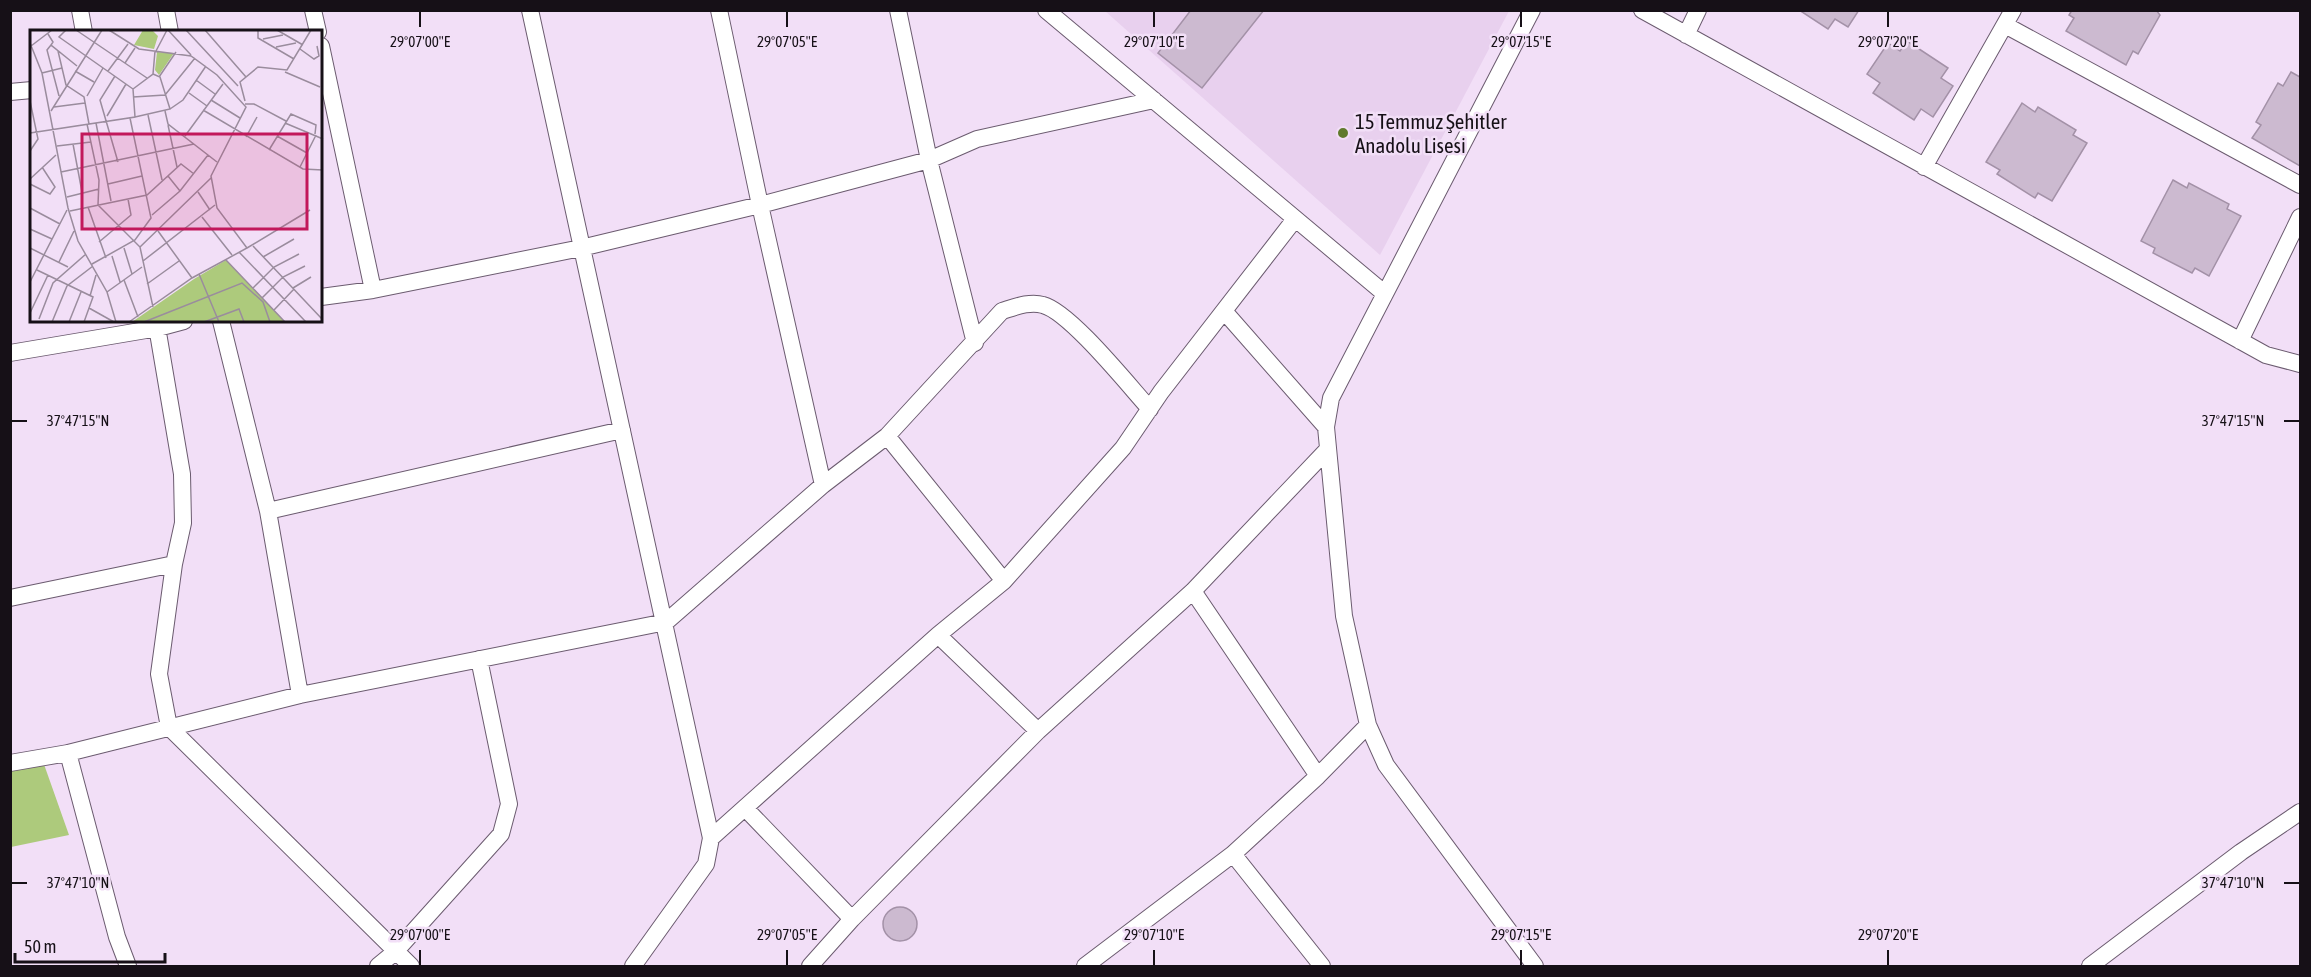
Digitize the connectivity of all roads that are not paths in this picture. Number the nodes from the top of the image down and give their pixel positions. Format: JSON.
{"nodes":[{"id":1,"x":80,"y":10,"type":"edge"},
{"id":2,"x":166,"y":10,"type":"edge"},
{"id":3,"x":313,"y":10,"type":"edge"},
{"id":4,"x":530,"y":10,"type":"edge"},
{"id":5,"x":719,"y":10,"type":"edge"},
{"id":6,"x":898,"y":10,"type":"edge"},
{"id":7,"x":1046,"y":10,"type":"edge"},
{"id":8,"x":1532,"y":10,"type":"edge"},
{"id":9,"x":1642,"y":10,"type":"edge"},
{"id":10,"x":1698,"y":10,"type":"edge"},
{"id":11,"x":1066,"y":17,"type":"edge"},
{"id":12,"x":2009,"y":18,"type":"edge"},
{"id":13,"x":84,"y":30,"type":"edge"},
{"id":14,"x":170,"y":30,"type":"edge"},
{"id":15,"x":318,"y":30,"type":"edge"},
{"id":16,"x":1686,"y":35,"type":"junction"},
{"id":17,"x":322,"y":51,"type":"edge"},
{"id":18,"x":30,"y":90,"type":"edge"},
{"id":19,"x":10,"y":92,"type":"edge"},
{"id":20,"x":1154,"y":100,"type":"junction"},
{"id":21,"x":929,"y":160,"type":"junction"},
{"id":22,"x":1924,"y":167,"type":"junction"},
{"id":23,"x":2301,"y":185,"type":"edge"},
{"id":24,"x":759,"y":205,"type":"junction"},
{"id":25,"x":2301,"y":217,"type":"edge"},
{"id":26,"x":1296,"y":219,"type":"junction"},
{"id":27,"x":581,"y":248,"type":"junction"},
{"id":28,"x":373,"y":290,"type":"junction"},
{"id":29,"x":1384,"y":293,"type":"junction"},
{"id":30,"x":322,"y":297,"type":"edge"},
{"id":31,"x":1224,"y":311,"type":"junction"},
{"id":32,"x":177,"y":322,"type":"edge"},
{"id":33,"x":221,"y":322,"type":"edge"},
{"id":34,"x":157,"y":325,"type":"edge"},
{"id":35,"x":2240,"y":341,"type":"junction"},
{"id":36,"x":975,"y":343,"type":"junction"},
{"id":37,"x":10,"y":353,"type":"edge"},
{"id":38,"x":2301,"y":364,"type":"edge"},
{"id":39,"x":1150,"y":409,"type":"junction"},
{"id":40,"x":1326,"y":427,"type":"junction"},
{"id":41,"x":622,"y":430,"type":"junction"},
{"id":42,"x":887,"y":436,"type":"junction"},
{"id":43,"x":1327,"y":450,"type":"junction"},
{"id":44,"x":824,"y":485,"type":"junction"},
{"id":45,"x":268,"y":511,"type":"junction"},
{"id":46,"x":174,"y":564,"type":"junction"},
{"id":47,"x":1004,"y":581,"type":"junction"},
{"id":48,"x":1193,"y":591,"type":"junction"},
{"id":49,"x":10,"y":598,"type":"edge"},
{"id":50,"x":666,"y":622,"type":"junction"},
{"id":51,"x":938,"y":635,"type":"junction"},
{"id":52,"x":479,"y":659,"type":"junction"},
{"id":53,"x":300,"y":695,"type":"junction"},
{"id":54,"x":1368,"y":725,"type":"junction"},
{"id":55,"x":169,"y":727,"type":"junction"},
{"id":56,"x":1038,"y":731,"type":"junction"},
{"id":57,"x":68,"y":753,"type":"junction"},
{"id":58,"x":10,"y":763,"type":"edge"},
{"id":59,"x":1318,"y":776,"type":"junction"},
{"id":60,"x":745,"y":808,"type":"junction"},
{"id":61,"x":2301,"y":812,"type":"edge"},
{"id":62,"x":711,"y":838,"type":"junction"},
{"id":63,"x":1233,"y":854,"type":"junction"},
{"id":64,"x":852,"y":919,"type":"junction"},
{"id":65,"x":395,"y":952,"type":"junction"},
{"id":66,"x":128,"y":966,"type":"edge"},
{"id":67,"x":378,"y":966,"type":"edge"},
{"id":68,"x":411,"y":966,"type":"edge"},
{"id":69,"x":633,"y":966,"type":"edge"},
{"id":70,"x":810,"y":966,"type":"edge"},
{"id":71,"x":1085,"y":966,"type":"edge"},
{"id":72,"x":1322,"y":966,"type":"edge"},
{"id":73,"x":1535,"y":966,"type":"edge"},
{"id":74,"x":2090,"y":966,"type":"edge"}],
"edges":[{"from":1,"to":13,"type":"street"},
{"from":2,"to":14,"type":"street"},
{"from":3,"to":15,"type":"street"},
{"from":4,"to":27,"type":"street"},
{"from":5,"to":24,"type":"street"},
{"from":6,"to":21,"type":"street"},
{"from":7,"to":11,"type":"street"},
{"from":8,"to":29,"type":"street"},
{"from":9,"to":16,"type":"street"},
{"from":10,"to":16,"type":"street"},
{"from":11,"to":20,"type":"street"},
{"from":12,"to":22,"type":"street"},
{"from":12,"to":23,"type":"street"},
{"from":16,"to":22,"type":"street"},
{"from":17,"to":28,"type":"street"},
{"from":18,"to":19,"type":"street"},
{"from":20,"to":21,"type":"street"},
{"from":20,"to":26,"type":"street"},
{"from":21,"to":24,"type":"street"},
{"from":21,"to":36,"type":"street"},
{"from":22,"to":35,"type":"street"},
{"from":24,"to":27,"type":"street"},
{"from":24,"to":44,"type":"street"},
{"from":25,"to":35,"type":"street"},
{"from":26,"to":29,"type":"street"},
{"from":26,"to":31,"type":"street"},
{"from":27,"to":28,"type":"street"},
{"from":27,"to":41,"type":"street"},
{"from":28,"to":30,"type":"street"},
{"from":29,"to":40,"type":"street"},
{"from":31,"to":39,"type":"street"},
{"from":31,"to":40,"type":"street"},
{"from":32,"to":34,"type":"street"},
{"from":33,"to":45,"type":"street"},
{"from":34,"to":37,"type":"street"},
{"from":34,"to":46,"type":"street"},
{"from":35,"to":38,"type":"street"},
{"from":36,"to":39,"type":"street"},
{"from":36,"to":42,"type":"street"},
{"from":39,"to":47,"type":"street"},
{"from":40,"to":43,"type":"street"},
{"from":41,"to":45,"type":"street"},
{"from":41,"to":50,"type":"street"},
{"from":42,"to":44,"type":"street"},
{"from":42,"to":47,"type":"street"},
{"from":43,"to":48,"type":"street"},
{"from":43,"to":54,"type":"street"},
{"from":44,"to":50,"type":"street"},
{"from":45,"to":53,"type":"street"},
{"from":46,"to":49,"type":"street"},
{"from":46,"to":55,"type":"street"},
{"from":47,"to":51,"type":"street"},
{"from":48,"to":56,"type":"street"},
{"from":48,"to":59,"type":"street"},
{"from":50,"to":52,"type":"street"},
{"from":50,"to":62,"type":"street"},
{"from":51,"to":56,"type":"street"},
{"from":51,"to":60,"type":"street"},
{"from":52,"to":53,"type":"street"},
{"from":52,"to":65,"type":"street"},
{"from":53,"to":55,"type":"street"},
{"from":54,"to":59,"type":"street"},
{"from":54,"to":73,"type":"street"},
{"from":55,"to":57,"type":"street"},
{"from":55,"to":65,"type":"street"},
{"from":56,"to":64,"type":"street"},
{"from":57,"to":58,"type":"street"},
{"from":57,"to":66,"type":"street"},
{"from":59,"to":63,"type":"street"},
{"from":60,"to":62,"type":"street"},
{"from":60,"to":64,"type":"street"},
{"from":61,"to":74,"type":"street"},
{"from":62,"to":69,"type":"street"},
{"from":63,"to":71,"type":"street"},
{"from":63,"to":72,"type":"street"},
{"from":64,"to":70,"type":"street"},
{"from":65,"to":67,"type":"street"},
{"from":65,"to":68,"type":"street"}]}
